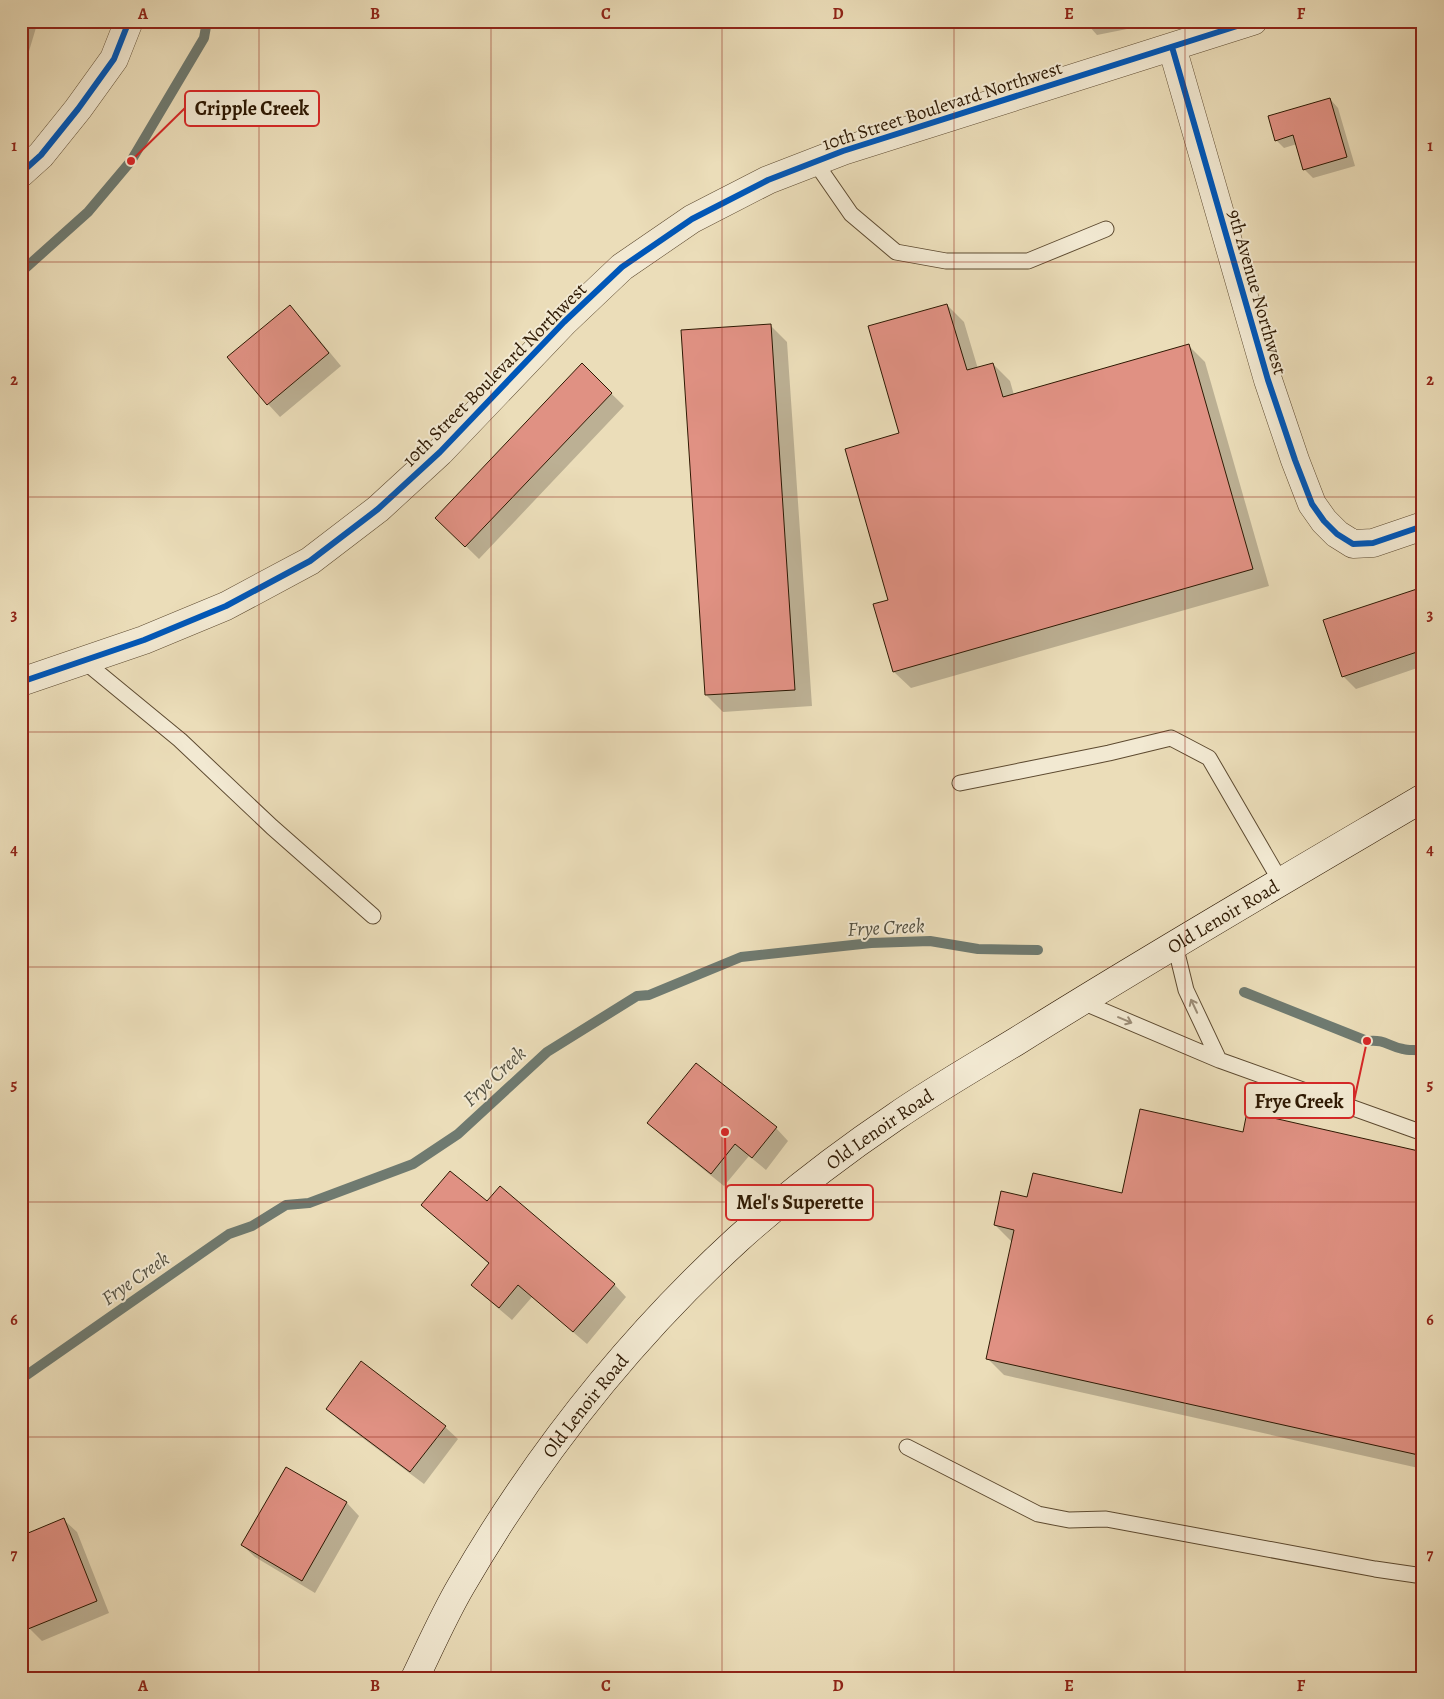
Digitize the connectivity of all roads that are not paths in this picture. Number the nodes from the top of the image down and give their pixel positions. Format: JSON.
{"nodes":[{"id":1,"x":129,"y":21,"type":"edge"},
{"id":2,"x":1254,"y":21,"type":"edge"},
{"id":3,"x":1172,"y":47,"type":"junction"},
{"id":4,"x":815,"y":162,"type":"junction"},
{"id":5,"x":21,"y":173,"type":"edge"},
{"id":6,"x":1106,"y":229,"type":"dead end"},
{"id":7,"x":1423,"y":526,"type":"edge"},
{"id":8,"x":84,"y":661,"type":"junction"},
{"id":9,"x":21,"y":682,"type":"edge"},
{"id":10,"x":960,"y":784,"type":"dead end"},
{"id":11,"x":1423,"y":798,"type":"edge"},
{"id":12,"x":1281,"y":882,"type":"junction"},
{"id":13,"x":373,"y":916,"type":"dead end"},
{"id":14,"x":1175,"y":944,"type":"junction"},
{"id":15,"x":1080,"y":1001,"type":"junction"},
{"id":16,"x":1219,"y":1060,"type":"junction"},
{"id":17,"x":1423,"y":1133,"type":"edge"},
{"id":18,"x":906,"y":1447,"type":"dead end"},
{"id":19,"x":1423,"y":1576,"type":"edge"},
{"id":20,"x":415,"y":1678,"type":"edge"}],
"edges":[{"from":1,"to":5,"type":"street"},
{"from":2,"to":3,"type":"street","name":"10th Street Boulevard Northwest"},
{"from":3,"to":4,"type":"street","name":"10th Street Boulevard Northwest"},
{"from":3,"to":7,"type":"street","name":"9th Avenue Northwest"},
{"from":4,"to":6,"type":"lane"},
{"from":4,"to":8,"type":"street","name":"10th Street Boulevard Northwest"},
{"from":8,"to":9,"type":"street","name":"10th Street Boulevard Northwest"},
{"from":8,"to":13,"type":"lane"},
{"from":10,"to":12,"type":"lane"},
{"from":11,"to":12,"type":"street","name":"Old Lenoir Road"},
{"from":12,"to":14,"type":"street","name":"Old Lenoir Road"},
{"from":14,"to":15,"type":"street","name":"Old Lenoir Road"},
{"from":16,"to":14,"type":"lane","one_way":true},
{"from":15,"to":16,"type":"lane","one_way":true},
{"from":15,"to":20,"type":"street","name":"Old Lenoir Road"},
{"from":16,"to":17,"type":"lane"},
{"from":18,"to":19,"type":"lane"}]}
